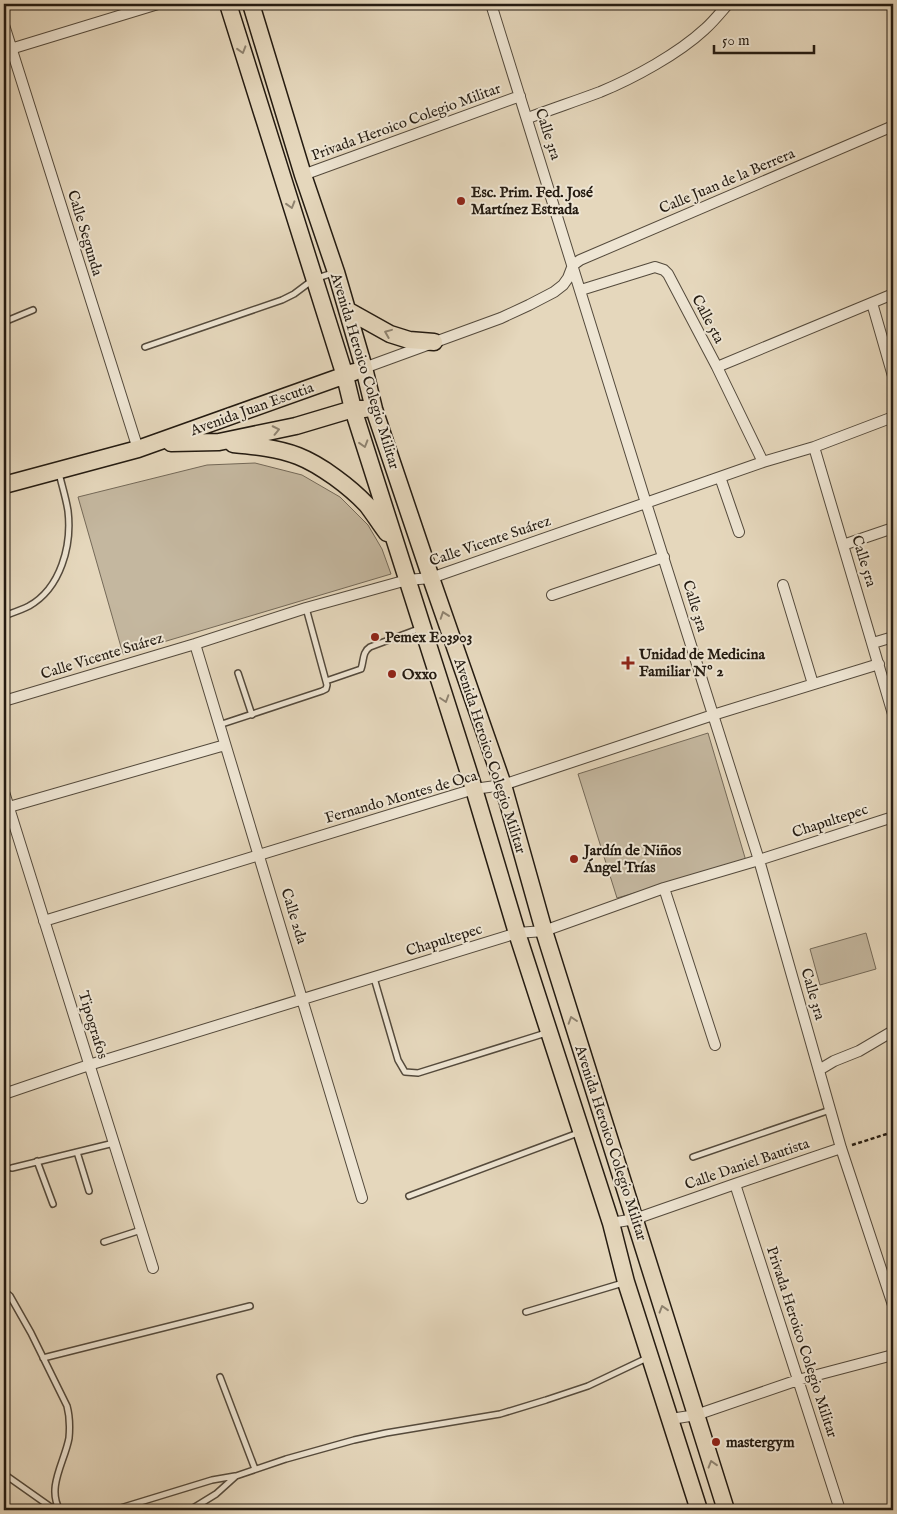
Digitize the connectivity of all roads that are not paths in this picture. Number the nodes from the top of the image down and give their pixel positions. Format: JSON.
{"nodes":[{"id":1,"x":158,"y":4,"type":"edge"},
{"id":2,"x":228,"y":4,"type":"edge"},
{"id":3,"x":251,"y":4,"type":"edge"},
{"id":4,"x":491,"y":4,"type":"edge"},
{"id":5,"x":728,"y":4,"type":"edge"},
{"id":6,"x":4,"y":25,"type":"edge"},
{"id":7,"x":8,"y":50,"type":"edge"},
{"id":8,"x":520,"y":96,"type":"junction"},
{"id":9,"x":528,"y":118,"type":"junction"},
{"id":10,"x":893,"y":126,"type":"edge"},
{"id":11,"x":302,"y":175,"type":"junction"},
{"id":12,"x":573,"y":265,"type":"junction"},
{"id":13,"x":336,"y":272,"type":"junction"},
{"id":14,"x":314,"y":279,"type":"junction"},
{"id":15,"x":581,"y":290,"type":"junction"},
{"id":16,"x":893,"y":294,"type":"edge"},
{"id":17,"x":872,"y":303,"type":"junction"},
{"id":18,"x":33,"y":310,"type":"dead end"},
{"id":19,"x":347,"y":310,"type":"junction"},
{"id":20,"x":4,"y":322,"type":"edge"},
{"id":21,"x":434,"y":342,"type":"junction"},
{"id":22,"x":145,"y":347,"type":"dead end"},
{"id":23,"x":717,"y":367,"type":"junction"},
{"id":24,"x":364,"y":368,"type":"junction"},
{"id":25,"x":345,"y":376,"type":"junction"},
{"id":26,"x":893,"y":376,"type":"edge"},
{"id":27,"x":374,"y":408,"type":"junction"},
{"id":28,"x":353,"y":409,"type":"junction"},
{"id":29,"x":893,"y":416,"type":"edge"},
{"id":30,"x":219,"y":442,"type":"junction"},
{"id":31,"x":159,"y":443,"type":"junction"},
{"id":32,"x":814,"y":446,"type":"junction"},
{"id":33,"x":138,"y":449,"type":"junction"},
{"id":34,"x":763,"y":462,"type":"junction"},
{"id":35,"x":58,"y":471,"type":"junction"},
{"id":36,"x":720,"y":477,"type":"junction"},
{"id":37,"x":4,"y":485,"type":"edge"},
{"id":38,"x":646,"y":503,"type":"junction"},
{"id":39,"x":893,"y":528,"type":"edge"},
{"id":40,"x":739,"y":532,"type":"dead end"},
{"id":41,"x":395,"y":542,"type":"junction"},
{"id":42,"x":843,"y":545,"type":"junction"},
{"id":43,"x":664,"y":557,"type":"junction"},
{"id":44,"x":430,"y":578,"type":"junction"},
{"id":45,"x":407,"y":580,"type":"junction"},
{"id":46,"x":783,"y":585,"type":"dead end"},
{"id":47,"x":552,"y":594,"type":"dead end"},
{"id":48,"x":306,"y":608,"type":"junction"},
{"id":49,"x":4,"y":616,"type":"edge"},
{"id":50,"x":422,"y":628,"type":"junction"},
{"id":51,"x":893,"y":637,"type":"edge"},
{"id":52,"x":872,"y":643,"type":"junction"},
{"id":53,"x":195,"y":644,"type":"junction"},
{"id":54,"x":879,"y":664,"type":"junction"},
{"id":55,"x":238,"y":672,"type":"dead end"},
{"id":56,"x":326,"y":681,"type":"junction"},
{"id":57,"x":813,"y":684,"type":"junction"},
{"id":58,"x":4,"y":701,"type":"edge"},
{"id":59,"x":893,"y":714,"type":"edge"},
{"id":60,"x":252,"y":715,"type":"junction"},
{"id":61,"x":713,"y":715,"type":"junction"},
{"id":62,"x":219,"y":725,"type":"junction"},
{"id":63,"x":225,"y":745,"type":"junction"},
{"id":64,"x":503,"y":785,"type":"junction"},
{"id":65,"x":474,"y":789,"type":"junction"},
{"id":66,"x":4,"y":792,"type":"edge"},
{"id":67,"x":9,"y":807,"type":"junction"},
{"id":68,"x":893,"y":817,"type":"edge"},
{"id":69,"x":260,"y":855,"type":"junction"},
{"id":70,"x":758,"y":860,"type":"junction"},
{"id":71,"x":664,"y":888,"type":"junction"},
{"id":72,"x":44,"y":922,"type":"junction"},
{"id":73,"x":544,"y":930,"type":"junction"},
{"id":74,"x":517,"y":933,"type":"junction"},
{"id":75,"x":374,"y":978,"type":"junction"},
{"id":76,"x":303,"y":999,"type":"junction"},
{"id":77,"x":893,"y":1031,"type":"edge"},
{"id":78,"x":549,"y":1033,"type":"junction"},
{"id":79,"x":715,"y":1045,"type":"dead end"},
{"id":80,"x":90,"y":1065,"type":"junction"},
{"id":81,"x":819,"y":1070,"type":"junction"},
{"id":82,"x":4,"y":1094,"type":"edge"},
{"id":83,"x":830,"y":1110,"type":"junction"},
{"id":84,"x":581,"y":1132,"type":"junction"},
{"id":85,"x":114,"y":1143,"type":"junction"},
{"id":86,"x":841,"y":1148,"type":"junction"},
{"id":87,"x":77,"y":1152,"type":"junction"},
{"id":88,"x":693,"y":1157,"type":"dead end"},
{"id":89,"x":37,"y":1161,"type":"junction"},
{"id":90,"x":12,"y":1168,"type":"dead end"},
{"id":91,"x":735,"y":1184,"type":"junction"},
{"id":92,"x":89,"y":1191,"type":"dead end"},
{"id":93,"x":410,"y":1196,"type":"dead end"},
{"id":94,"x":362,"y":1198,"type":"dead end"},
{"id":95,"x":53,"y":1204,"type":"dead end"},
{"id":96,"x":636,"y":1220,"type":"junction"},
{"id":97,"x":610,"y":1223,"type":"junction"},
{"id":98,"x":141,"y":1230,"type":"junction"},
{"id":99,"x":104,"y":1242,"type":"dead end"},
{"id":100,"x":153,"y":1268,"type":"dead end"},
{"id":101,"x":626,"y":1282,"type":"junction"},
{"id":102,"x":4,"y":1291,"type":"edge"},
{"id":103,"x":893,"y":1305,"type":"edge"},
{"id":104,"x":250,"y":1306,"type":"dead end"},
{"id":105,"x":526,"y":1312,"type":"dead end"},
{"id":106,"x":893,"y":1355,"type":"edge"},
{"id":107,"x":650,"y":1356,"type":"junction"},
{"id":108,"x":43,"y":1358,"type":"junction"},
{"id":109,"x":220,"y":1377,"type":"dead end"},
{"id":110,"x":798,"y":1380,"type":"junction"},
{"id":111,"x":696,"y":1414,"type":"junction"},
{"id":112,"x":670,"y":1419,"type":"junction"},
{"id":113,"x":255,"y":1469,"type":"junction"},
{"id":114,"x":4,"y":1474,"type":"edge"},
{"id":115,"x":236,"y":1476,"type":"junction"},
{"id":116,"x":55,"y":1510,"type":"edge"},
{"id":117,"x":60,"y":1510,"type":"edge"},
{"id":118,"x":114,"y":1510,"type":"edge"},
{"id":119,"x":190,"y":1510,"type":"edge"},
{"id":120,"x":699,"y":1510,"type":"edge"},
{"id":121,"x":726,"y":1510,"type":"edge"},
{"id":122,"x":840,"y":1510,"type":"edge"}],
"edges":[{"from":1,"to":7,"type":"street"},
{"from":2,"to":14,"type":"main road","name":"Avenida Heroico Colegio Militar","one_way":true},
{"from":3,"to":11,"type":"main road","name":"Avenida Heroico Colegio Militar"},
{"from":4,"to":8,"type":"street","name":"Calle 3ra"},
{"from":5,"to":9,"type":"street"},
{"from":6,"to":7,"type":"street","name":"Calle Segunda"},
{"from":7,"to":33,"type":"street","name":"Calle Segunda"},
{"from":8,"to":9,"type":"street","name":"Calle 3ra"},
{"from":8,"to":11,"type":"street","name":"Privada Heroico Colegio Militar"},
{"from":9,"to":12,"type":"street","name":"Calle 3ra"},
{"from":10,"to":12,"type":"street","name":"Calle Juan de la Berrera"},
{"from":11,"to":13,"type":"main road","name":"Avenida Heroico Colegio Militar"},
{"from":12,"to":15,"type":"street","name":"Calle 3ra"},
{"from":12,"to":21,"type":"street"},
{"from":13,"to":14,"type":"lane"},
{"from":13,"to":19,"type":"main road","name":"Avenida Heroico Colegio Militar"},
{"from":14,"to":22,"type":"lane"},
{"from":14,"to":25,"type":"main road","name":"Avenida Heroico Colegio Militar"},
{"from":15,"to":23,"type":"street","name":"Calle 5ta"},
{"from":15,"to":38,"type":"street","name":"Calle 3ra"},
{"from":16,"to":17,"type":"street"},
{"from":17,"to":23,"type":"street"},
{"from":17,"to":26,"type":"street"},
{"from":18,"to":20,"type":"lane"},
{"from":21,"to":19,"type":"main road","one_way":true},
{"from":19,"to":24,"type":"main road","name":"Avenida Heroico Colegio Militar"},
{"from":21,"to":24,"type":"street"},
{"from":23,"to":34,"type":"street","name":"Calle 5ta"},
{"from":24,"to":25,"type":"main road","name":"Avenida Juan Escutia"},
{"from":24,"to":27,"type":"main road","name":"Avenida Heroico Colegio Militar"},
{"from":25,"to":28,"type":"main road","name":"Avenida Heroico Colegio Militar"},
{"from":25,"to":31,"type":"main road","name":"Avenida Juan Escutia"},
{"from":27,"to":28,"type":"main road","name":"Avenida Juan Escutia"},
{"from":27,"to":44,"type":"main road","name":"Avenida Heroico Colegio Militar"},
{"from":30,"to":28,"type":"main road","name":"Avenida Juan Escutia","one_way":true},
{"from":28,"to":41,"type":"main road","name":"Avenida Heroico Colegio Militar","one_way":true},
{"from":29,"to":32,"type":"street","name":"Calle Vicente Suárez"},
{"from":30,"to":31,"type":"main road","name":"Avenida Juan Escutia"},
{"from":30,"to":41,"type":"main road"},
{"from":31,"to":33,"type":"main road","name":"Avenida Juan Escutia"},
{"from":32,"to":34,"type":"street","name":"Calle Vicente Suárez"},
{"from":32,"to":42,"type":"street","name":"Calle 5ra"},
{"from":33,"to":35,"type":"main road","name":"Avenida Juan Escutia"},
{"from":34,"to":36,"type":"street","name":"Calle Vicente Suárez"},
{"from":35,"to":37,"type":"main road","name":"Avenida Juan Escutia"},
{"from":35,"to":49,"type":"lane"},
{"from":36,"to":38,"type":"street","name":"Calle Vicente Suárez"},
{"from":36,"to":40,"type":"street"},
{"from":38,"to":43,"type":"street","name":"Calle 3ra"},
{"from":38,"to":44,"type":"street","name":"Calle Vicente Suárez"},
{"from":39,"to":42,"type":"street"},
{"from":41,"to":45,"type":"main road","name":"Avenida Heroico Colegio Militar"},
{"from":42,"to":52,"type":"street","name":"Calle 5ra"},
{"from":43,"to":47,"type":"street"},
{"from":43,"to":61,"type":"street","name":"Calle 3ra"},
{"from":44,"to":45,"type":"street","name":"Calle Vicente Suárez"},
{"from":64,"to":44,"type":"main road","name":"Avenida Heroico Colegio Militar","one_way":true},
{"from":45,"to":48,"type":"street","name":"Calle Vicente Suárez"},
{"from":45,"to":50,"type":"main road","name":"Avenida Heroico Colegio Militar"},
{"from":46,"to":57,"type":"street"},
{"from":48,"to":53,"type":"street","name":"Calle Vicente Suárez"},
{"from":48,"to":56,"type":"lane"},
{"from":50,"to":56,"type":"lane"},
{"from":50,"to":65,"type":"main road","name":"Avenida Heroico Colegio Militar","one_way":true},
{"from":51,"to":52,"type":"street"},
{"from":52,"to":54,"type":"street","name":"Calle 5ra"},
{"from":53,"to":58,"type":"street","name":"Calle Vicente Suárez"},
{"from":53,"to":62,"type":"street","name":"Calle 2da"},
{"from":54,"to":57,"type":"street","name":"Fernando Montes de Oca"},
{"from":54,"to":59,"type":"street","name":"Calle 5ra"},
{"from":55,"to":60,"type":"lane"},
{"from":56,"to":60,"type":"lane"},
{"from":57,"to":61,"type":"street","name":"Fernando Montes de Oca"},
{"from":60,"to":62,"type":"lane"},
{"from":61,"to":64,"type":"street","name":"Fernando Montes de Oca"},
{"from":61,"to":70,"type":"street","name":"Calle 3ra"},
{"from":62,"to":63,"type":"street","name":"Calle 2da"},
{"from":63,"to":67,"type":"street"},
{"from":63,"to":69,"type":"street","name":"Calle 2da"},
{"from":64,"to":65,"type":"street","name":"Fernando Montes de Oca"},
{"from":64,"to":73,"type":"main road","name":"Avenida Heroico Colegio Militar"},
{"from":65,"to":69,"type":"street","name":"Fernando Montes de Oca"},
{"from":65,"to":74,"type":"main road","name":"Avenida Heroico Colegio Militar"},
{"from":66,"to":67,"type":"street","name":"Tipografos"},
{"from":67,"to":72,"type":"street","name":"Tipografos"},
{"from":68,"to":70,"type":"street","name":"Chapultepec"},
{"from":69,"to":72,"type":"street","name":"Fernando Montes de Oca"},
{"from":69,"to":76,"type":"street","name":"Calle 2da"},
{"from":70,"to":71,"type":"street","name":"Chapultepec"},
{"from":70,"to":81,"type":"street","name":"Calle 3ra"},
{"from":71,"to":73,"type":"street","name":"Chapultepec"},
{"from":71,"to":79,"type":"street"},
{"from":72,"to":80,"type":"street","name":"Tipografos"},
{"from":73,"to":74,"type":"street","name":"Chapultepec"},
{"from":96,"to":73,"type":"main road","name":"Avenida Heroico Colegio Militar","one_way":true},
{"from":74,"to":75,"type":"street","name":"Chapultepec"},
{"from":74,"to":78,"type":"main road","name":"Avenida Heroico Colegio Militar"},
{"from":75,"to":76,"type":"street","name":"Chapultepec"},
{"from":75,"to":78,"type":"lane"},
{"from":76,"to":80,"type":"street","name":"Chapultepec"},
{"from":76,"to":94,"type":"street","name":"Calle 2da"},
{"from":77,"to":81,"type":"street"},
{"from":78,"to":84,"type":"main road","name":"Avenida Heroico Colegio Militar"},
{"from":80,"to":82,"type":"street","name":"Chapultepec"},
{"from":80,"to":85,"type":"street","name":"Tipografos"},
{"from":81,"to":83,"type":"street","name":"Calle 3ra"},
{"from":83,"to":86,"type":"street","name":"Calle 3ra"},
{"from":83,"to":88,"type":"lane"},
{"from":84,"to":93,"type":"lane"},
{"from":84,"to":97,"type":"main road","name":"Avenida Heroico Colegio Militar"},
{"from":85,"to":87,"type":"lane"},
{"from":85,"to":98,"type":"street","name":"Tipografos"},
{"from":86,"to":91,"type":"street","name":"Calle Daniel Bautista"},
{"from":86,"to":103,"type":"street","name":"Calle 3ra"},
{"from":87,"to":89,"type":"lane"},
{"from":87,"to":92,"type":"lane"},
{"from":89,"to":90,"type":"lane"},
{"from":89,"to":95,"type":"lane"},
{"from":91,"to":96,"type":"street","name":"Calle Daniel Bautista"},
{"from":91,"to":110,"type":"street","name":"Privada Heroico Colegio Militar"},
{"from":96,"to":97,"type":"street","name":"Calle Daniel Bautista"},
{"from":111,"to":96,"type":"main road","name":"Avenida Heroico Colegio Militar","one_way":true},
{"from":97,"to":101,"type":"main road","name":"Avenida Heroico Colegio Militar"},
{"from":98,"to":99,"type":"lane"},
{"from":98,"to":100,"type":"street","name":"Tipografos"},
{"from":101,"to":105,"type":"lane"},
{"from":101,"to":107,"type":"main road","name":"Avenida Heroico Colegio Militar"},
{"from":102,"to":108,"type":"lane"},
{"from":104,"to":108,"type":"lane"},
{"from":106,"to":110,"type":"street"},
{"from":107,"to":112,"type":"main road","name":"Avenida Heroico Colegio Militar"},
{"from":107,"to":113,"type":"lane"},
{"from":108,"to":117,"type":"lane"},
{"from":109,"to":113,"type":"lane"},
{"from":110,"to":111,"type":"street"},
{"from":110,"to":122,"type":"street","name":"Privada Heroico Colegio Militar"},
{"from":111,"to":112,"type":"street"},
{"from":121,"to":111,"type":"main road","name":"Avenida Heroico Colegio Militar","one_way":true},
{"from":112,"to":120,"type":"main road","name":"Avenida Heroico Colegio Militar"},
{"from":113,"to":115,"type":"lane"},
{"from":114,"to":116,"type":"lane"},
{"from":115,"to":118,"type":"lane"},
{"from":115,"to":119,"type":"lane"}]}
